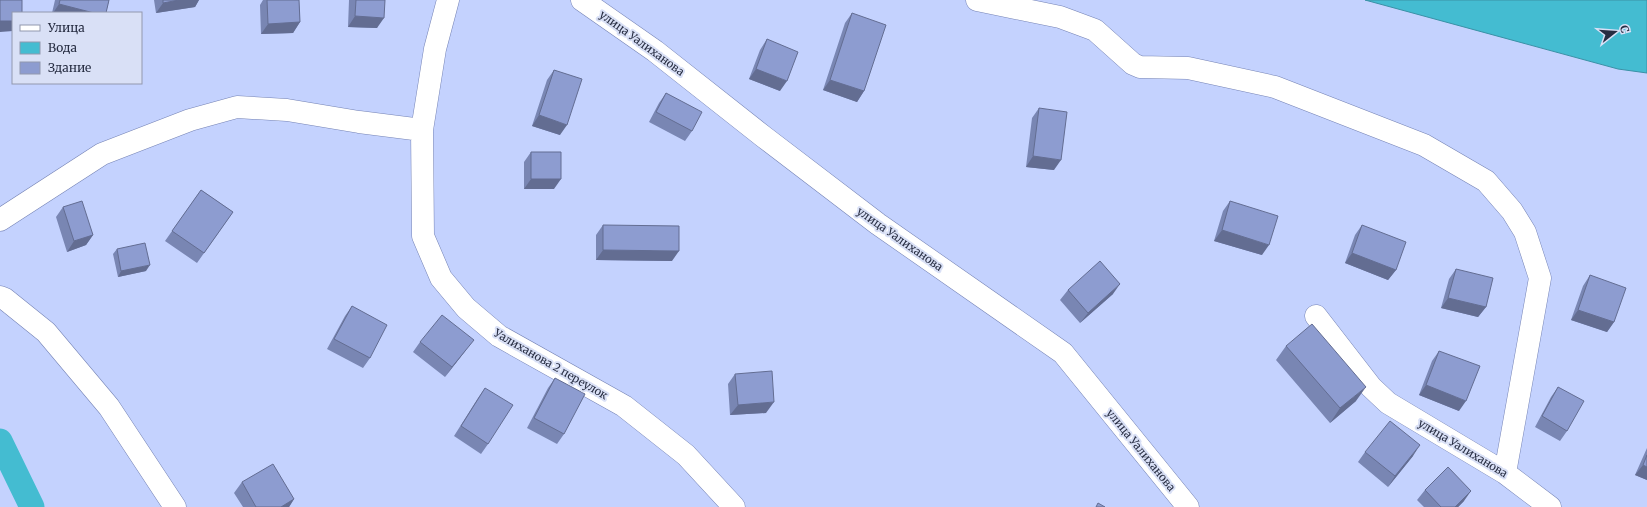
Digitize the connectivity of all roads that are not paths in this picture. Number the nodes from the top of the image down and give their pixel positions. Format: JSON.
{"nodes":[{"id":1,"x":448,"y":0,"type":"edge"},
{"id":2,"x":582,"y":0,"type":"edge"},
{"id":3,"x":978,"y":0,"type":"edge"},
{"id":4,"x":422,"y":130,"type":"junction"},
{"id":5,"x":0,"y":220,"type":"edge"},
{"id":6,"x":0,"y":297,"type":"edge"},
{"id":7,"x":1316,"y":316,"type":"dead end"},
{"id":8,"x":1505,"y":473,"type":"junction"},
{"id":9,"x":175,"y":507,"type":"edge"},
{"id":10,"x":734,"y":507,"type":"edge"},
{"id":11,"x":1188,"y":507,"type":"edge"},
{"id":12,"x":1550,"y":507,"type":"edge"}],
"edges":[{"from":1,"to":4,"type":"street","name":"Уалиханова 2 переулок"},
{"from":2,"to":11,"type":"street","name":"улица Уалиханова"},
{"from":3,"to":8,"type":"street"},
{"from":4,"to":5,"type":"street"},
{"from":4,"to":10,"type":"street","name":"Уалиханова 2 переулок"},
{"from":6,"to":9,"type":"street"},
{"from":7,"to":8,"type":"street","name":"улица Уалиханова"},
{"from":8,"to":12,"type":"street","name":"улица Уалиханова"}]}
